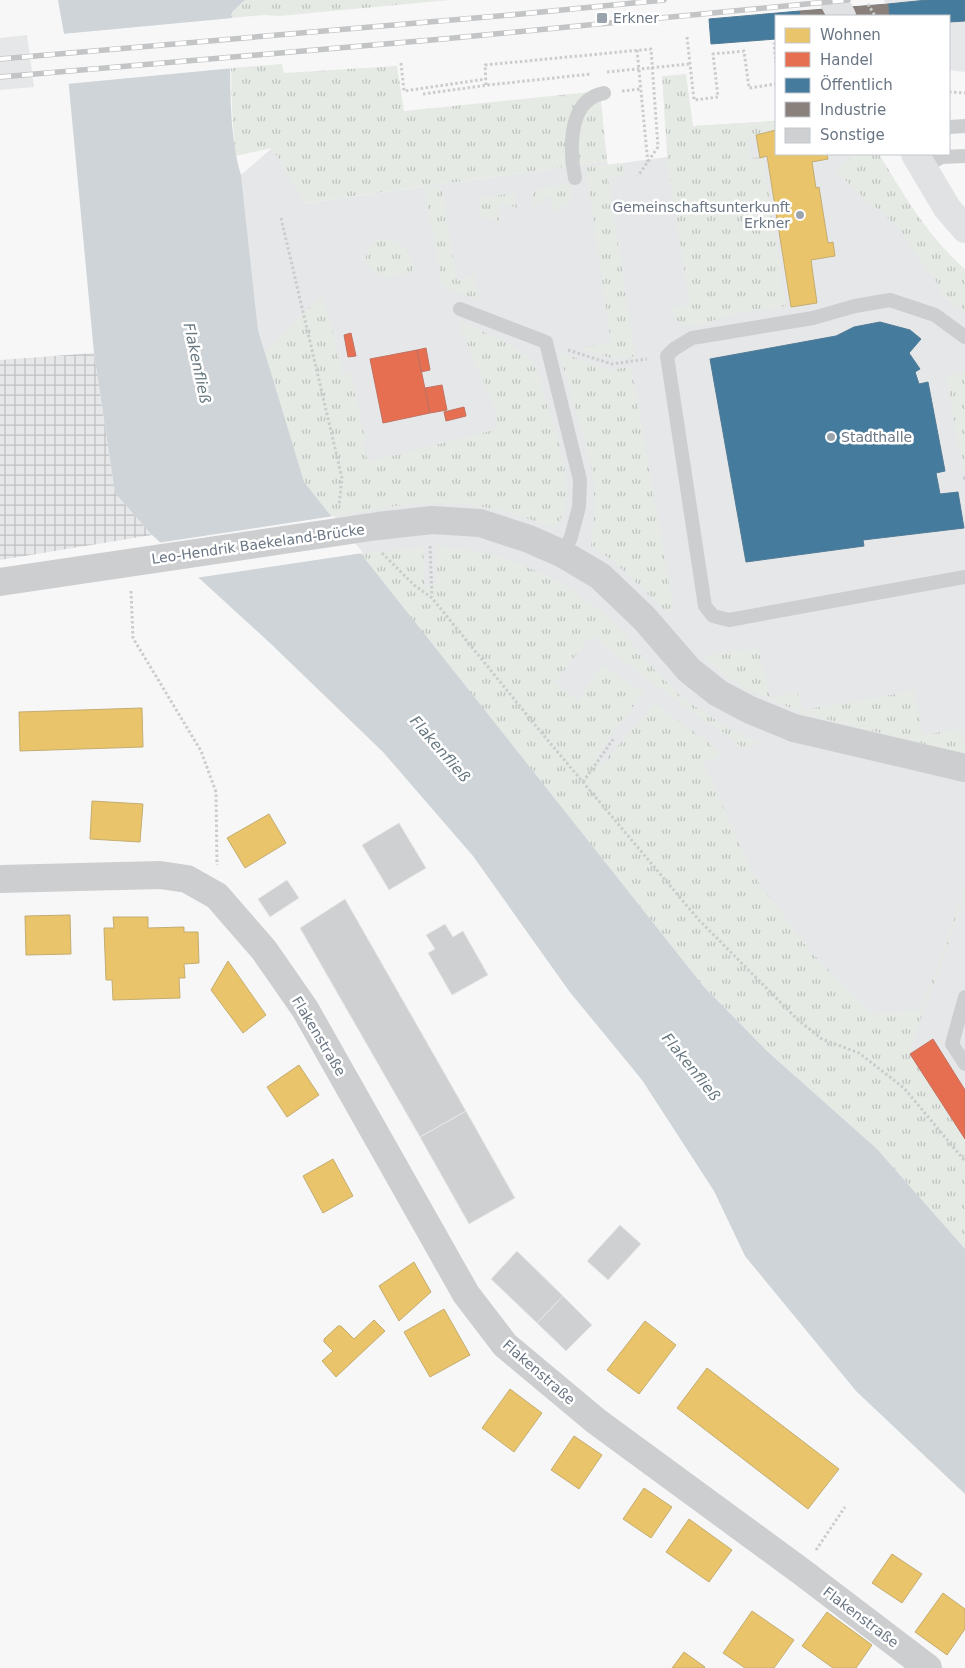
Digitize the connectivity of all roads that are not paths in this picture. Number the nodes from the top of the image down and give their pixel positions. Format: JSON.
{"nodes":[{"id":1,"x":833,"y":0,"type":"edge"},
{"id":2,"x":841,"y":15,"type":"edge"},
{"id":3,"x":604,"y":93,"type":"dead end"},
{"id":4,"x":965,"y":126,"type":"edge"},
{"id":5,"x":950,"y":127,"type":"edge"},
{"id":6,"x":965,"y":156,"type":"edge"},
{"id":7,"x":918,"y":160,"type":"edge"},
{"id":8,"x":575,"y":178,"type":"dead end"},
{"id":9,"x":965,"y":229,"type":"edge"},
{"id":10,"x":460,"y":309,"type":"dead end"},
{"id":11,"x":965,"y":337,"type":"edge"},
{"id":12,"x":563,"y":554,"type":"junction"},
{"id":13,"x":965,"y":577,"type":"edge"},
{"id":14,"x":0,"y":582,"type":"edge"},
{"id":15,"x":965,"y":768,"type":"edge"},
{"id":16,"x":0,"y":879,"type":"edge"},
{"id":17,"x":965,"y":997,"type":"edge"},
{"id":18,"x":965,"y":1064,"type":"edge"},
{"id":19,"x":928,"y":1668,"type":"edge"}],
"edges":[{"from":1,"to":2,"type":"main road"},
{"from":3,"to":8,"type":"lane"},
{"from":4,"to":5,"type":"lane"},
{"from":6,"to":7,"type":"lane"},
{"from":7,"to":9,"type":"main road"},
{"from":10,"to":12,"type":"lane"},
{"from":11,"to":13,"type":"lane"},
{"from":12,"to":14,"type":"street","name":"Leo-Hendrik Baekeland-Brücke"},
{"from":12,"to":15,"type":"street","name":"Leo-Hendrik Baekeland-Brücke"},
{"from":16,"to":19,"type":"street","name":"Flakenstraße"},
{"from":17,"to":18,"type":"lane"}]}
